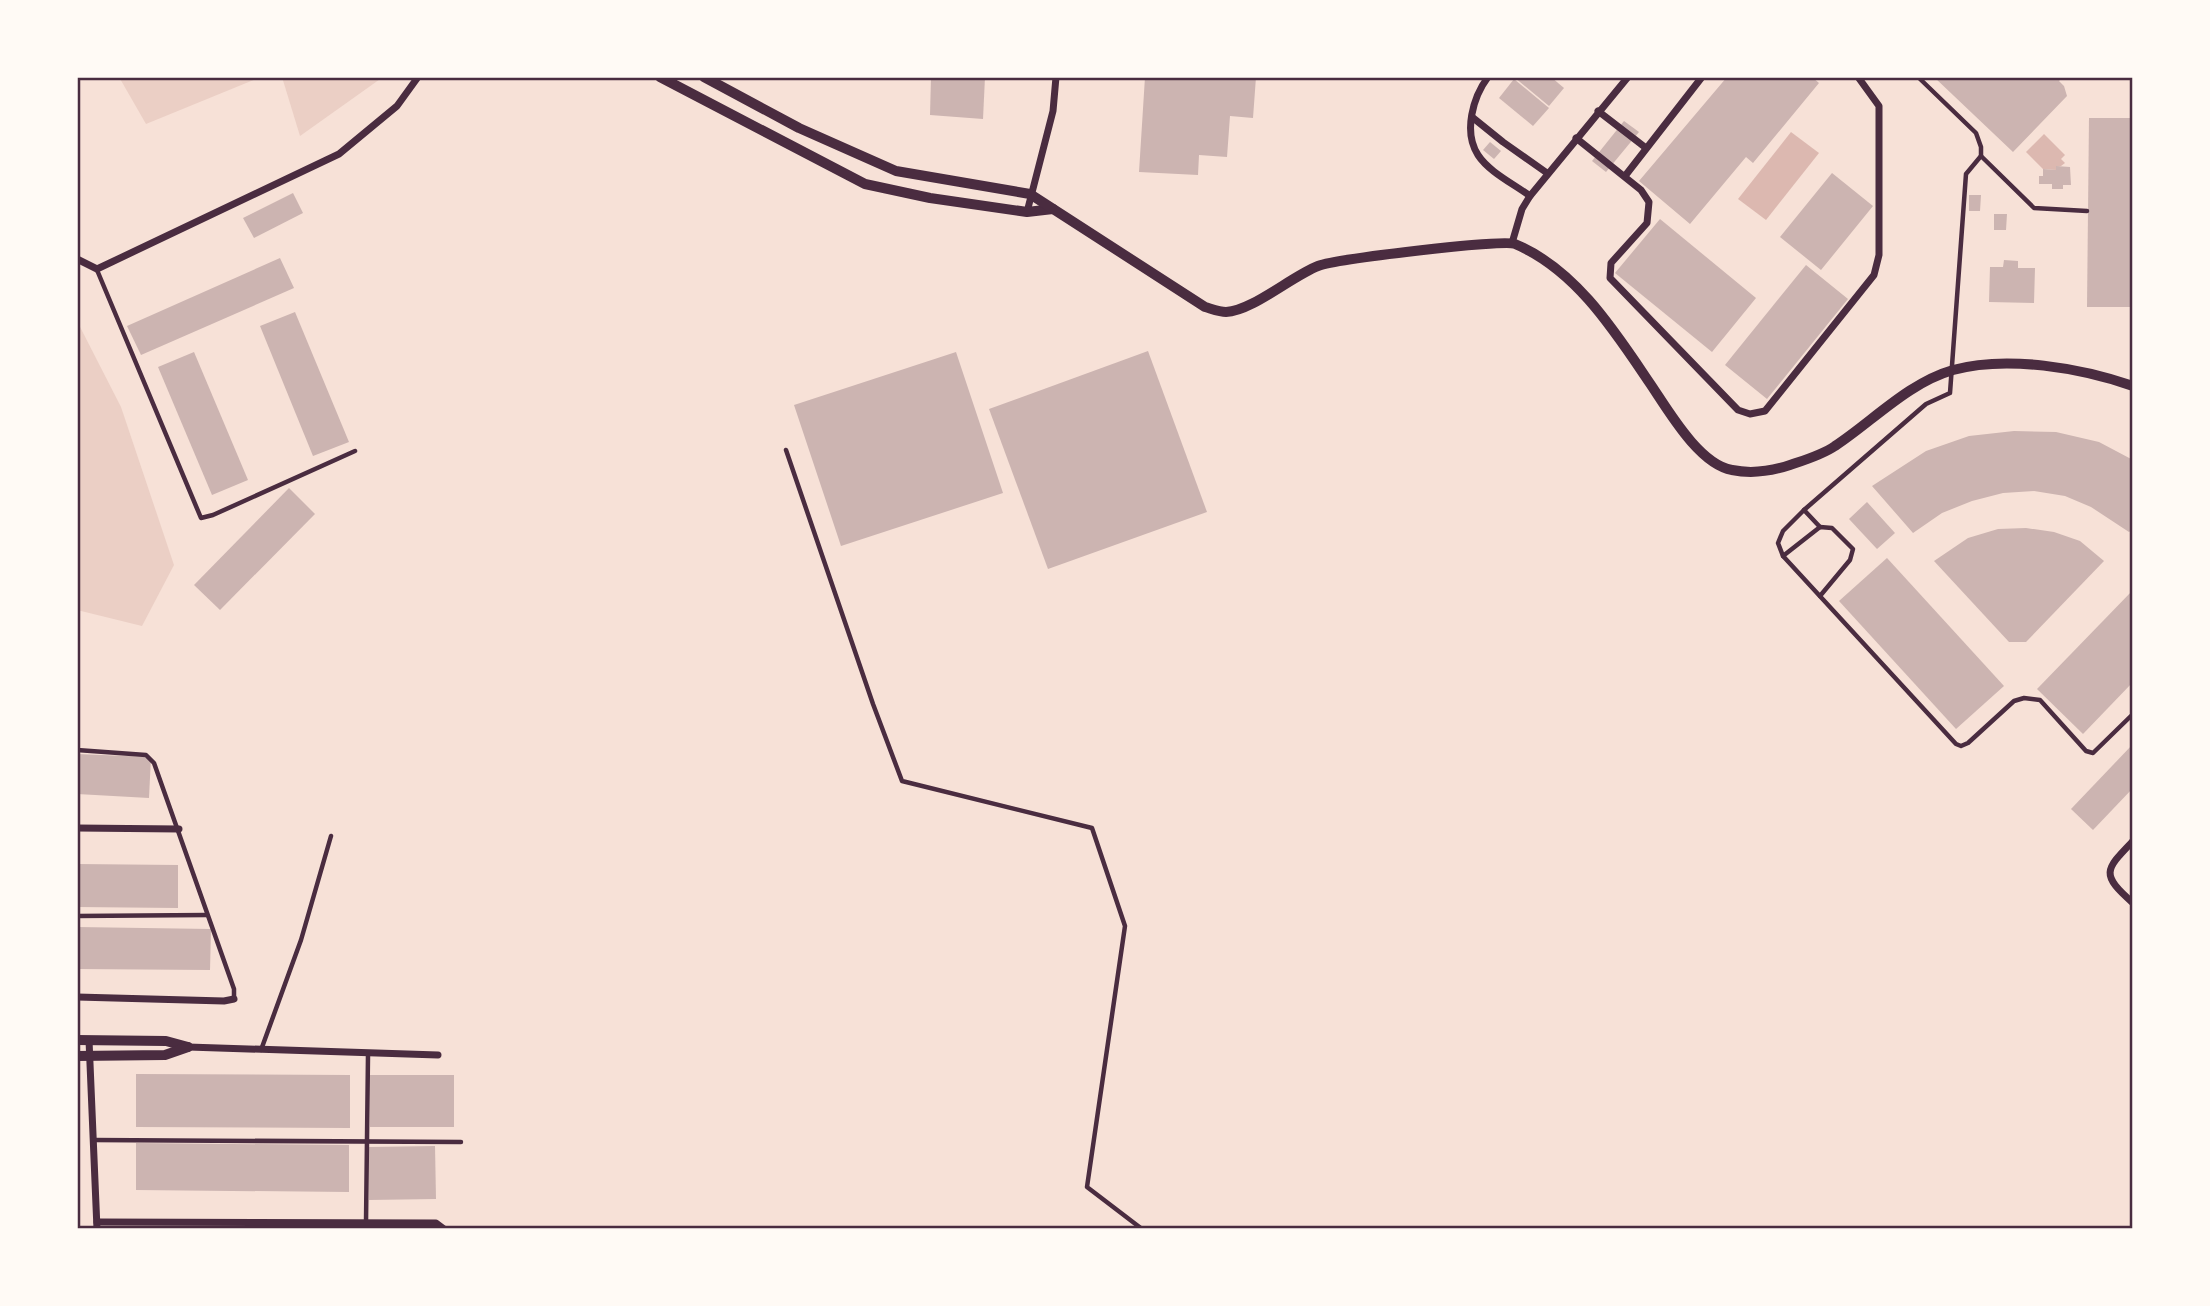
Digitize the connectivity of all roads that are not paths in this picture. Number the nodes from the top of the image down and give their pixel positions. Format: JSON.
{"nodes":[{"id":1,"x":418,"y":77,"type":"edge"},
{"id":2,"x":660,"y":77,"type":"edge"},
{"id":3,"x":704,"y":77,"type":"edge"},
{"id":4,"x":1056,"y":77,"type":"edge"},
{"id":5,"x":1488,"y":77,"type":"edge"},
{"id":6,"x":1628,"y":77,"type":"edge"},
{"id":7,"x":1702,"y":77,"type":"edge"},
{"id":8,"x":1858,"y":77,"type":"edge"},
{"id":9,"x":1918,"y":77,"type":"edge"},
{"id":10,"x":1598,"y":111,"type":"junction"},
{"id":11,"x":1471,"y":116,"type":"junction"},
{"id":12,"x":1576,"y":138,"type":"junction"},
{"id":13,"x":1646,"y":148,"type":"junction"},
{"id":14,"x":1982,"y":156,"type":"junction"},
{"id":15,"x":1547,"y":173,"type":"junction"},
{"id":16,"x":1625,"y":176,"type":"junction"},
{"id":17,"x":1030,"y":194,"type":"junction"},
{"id":18,"x":1530,"y":196,"type":"junction"},
{"id":19,"x":1053,"y":209,"type":"junction"},
{"id":20,"x":2087,"y":211,"type":"dead end"},
{"id":21,"x":1027,"y":212,"type":"junction"},
{"id":22,"x":1512,"y":243,"type":"junction"},
{"id":23,"x":77,"y":259,"type":"edge"},
{"id":24,"x":97,"y":269,"type":"junction"},
{"id":25,"x":1952,"y":370,"type":"junction"},
{"id":26,"x":2133,"y":386,"type":"edge"},
{"id":27,"x":786,"y":450,"type":"dead end"},
{"id":28,"x":355,"y":451,"type":"dead end"},
{"id":29,"x":1804,"y":510,"type":"junction"},
{"id":30,"x":1819,"y":527,"type":"junction"},
{"id":31,"x":1783,"y":556,"type":"junction"},
{"id":32,"x":1820,"y":596,"type":"junction"},
{"id":33,"x":2133,"y":714,"type":"edge"},
{"id":34,"x":77,"y":750,"type":"edge"},
{"id":35,"x":77,"y":828,"type":"edge"},
{"id":36,"x":179,"y":829,"type":"junction"},
{"id":37,"x":331,"y":836,"type":"dead end"},
{"id":38,"x":2133,"y":841,"type":"edge"},
{"id":39,"x":2133,"y":903,"type":"edge"},
{"id":40,"x":206,"y":915,"type":"junction"},
{"id":41,"x":77,"y":916,"type":"edge"},
{"id":42,"x":77,"y":998,"type":"edge"},
{"id":43,"x":234,"y":999,"type":"joint"},
{"id":44,"x":83,"y":1040,"type":"edge"},
{"id":45,"x":188,"y":1047,"type":"junction"},
{"id":46,"x":261,"y":1051,"type":"junction"},
{"id":47,"x":368,"y":1055,"type":"junction"},
{"id":48,"x":438,"y":1055,"type":"dead end"},
{"id":49,"x":77,"y":1056,"type":"edge"},
{"id":50,"x":89,"y":1056,"type":"junction"},
{"id":51,"x":93,"y":1140,"type":"junction"},
{"id":52,"x":368,"y":1141,"type":"junction"},
{"id":53,"x":461,"y":1142,"type":"dead end"},
{"id":54,"x":366,"y":1222,"type":"junction"},
{"id":55,"x":97,"y":1226,"type":"edge"},
{"id":56,"x":133,"y":1226,"type":"edge"},
{"id":57,"x":230,"y":1226,"type":"edge"},
{"id":58,"x":308,"y":1226,"type":"edge"},
{"id":59,"x":444,"y":1229,"type":"edge"},
{"id":60,"x":1142,"y":1229,"type":"edge"}],
"edges":[{"from":1,"to":24,"type":"street"},
{"from":2,"to":21,"type":"street"},
{"from":3,"to":17,"type":"street"},
{"from":4,"to":17,"type":"street"},
{"from":5,"to":11,"type":"street"},
{"from":6,"to":10,"type":"street"},
{"from":7,"to":13,"type":"street"},
{"from":8,"to":16,"type":"street"},
{"from":9,"to":14,"type":"lane"},
{"from":10,"to":12,"type":"street"},
{"from":10,"to":13,"type":"street"},
{"from":11,"to":15,"type":"street"},
{"from":11,"to":18,"type":"street"},
{"from":12,"to":15,"type":"street"},
{"from":12,"to":16,"type":"street"},
{"from":13,"to":16,"type":"street"},
{"from":14,"to":20,"type":"lane"},
{"from":14,"to":25,"type":"lane"},
{"from":15,"to":18,"type":"street"},
{"from":17,"to":19,"type":"street"},
{"from":17,"to":21,"type":"street"},
{"from":18,"to":22,"type":"street"},
{"from":19,"to":21,"type":"street"},
{"from":19,"to":22,"type":"street"},
{"from":22,"to":25,"type":"street"},
{"from":23,"to":24,"type":"street"},
{"from":24,"to":28,"type":"lane"},
{"from":25,"to":26,"type":"street"},
{"from":25,"to":29,"type":"lane"},
{"from":27,"to":60,"type":"lane"},
{"from":29,"to":30,"type":"lane"},
{"from":29,"to":31,"type":"lane"},
{"from":30,"to":31,"type":"lane"},
{"from":30,"to":32,"type":"lane"},
{"from":31,"to":32,"type":"lane"},
{"from":32,"to":33,"type":"lane"},
{"from":34,"to":36,"type":"lane"},
{"from":35,"to":36,"type":"street"},
{"from":36,"to":40,"type":"lane"},
{"from":37,"to":46,"type":"lane"},
{"from":38,"to":39,"type":"street"},
{"from":40,"to":41,"type":"lane"},
{"from":40,"to":43,"type":"lane"},
{"from":42,"to":43,"type":"street"},
{"from":44,"to":45,"type":"street"},
{"from":44,"to":50,"type":"street"},
{"from":45,"to":46,"type":"street"},
{"from":45,"to":50,"type":"street"},
{"from":46,"to":47,"type":"street"},
{"from":47,"to":48,"type":"street"},
{"from":47,"to":52,"type":"lane"},
{"from":49,"to":50,"type":"street"},
{"from":50,"to":51,"type":"street"},
{"from":51,"to":52,"type":"lane"},
{"from":51,"to":55,"type":"street"},
{"from":52,"to":53,"type":"lane"},
{"from":52,"to":54,"type":"lane"},
{"from":54,"to":58,"type":"street"},
{"from":54,"to":59,"type":"street"},
{"from":55,"to":56,"type":"street"},
{"from":56,"to":57,"type":"street"},
{"from":57,"to":58,"type":"street"}]}
